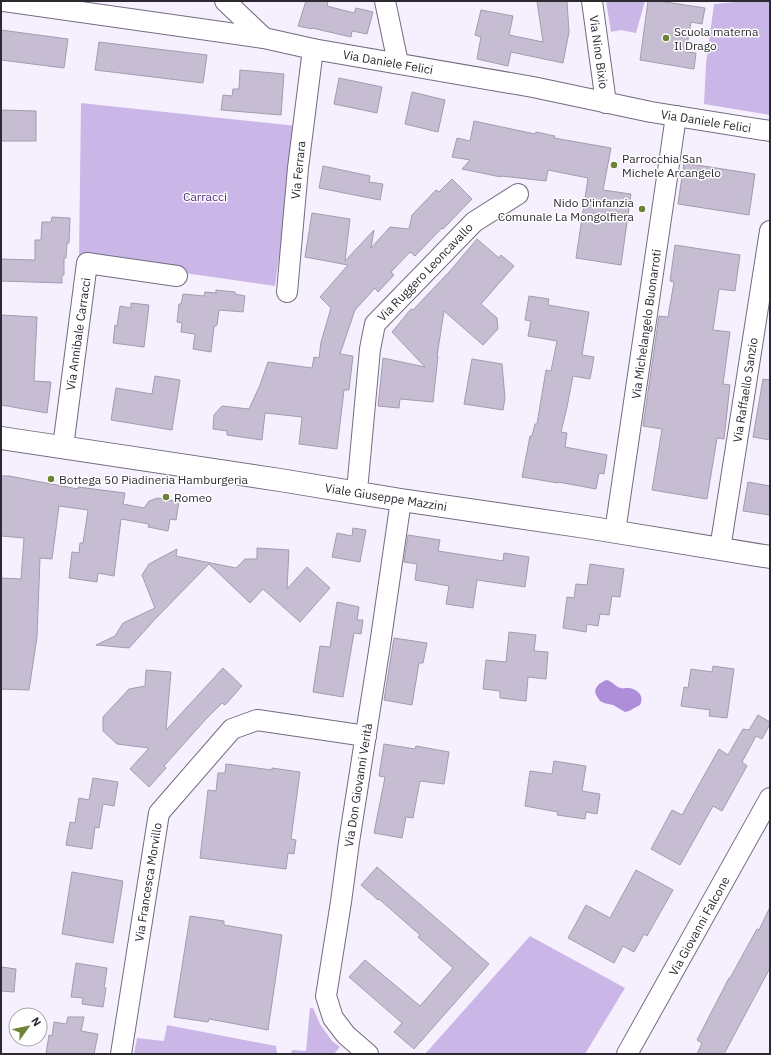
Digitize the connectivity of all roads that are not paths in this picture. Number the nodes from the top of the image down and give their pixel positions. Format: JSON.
{"nodes":[{"id":1,"x":4,"y":1,"type":"edge"},
{"id":2,"x":225,"y":1,"type":"edge"},
{"id":3,"x":386,"y":1,"type":"edge"},
{"id":4,"x":592,"y":1,"type":"edge"},
{"id":5,"x":264,"y":38,"type":"junction"},
{"id":6,"x":313,"y":49,"type":"junction"},
{"id":7,"x":398,"y":63,"type":"junction"},
{"id":8,"x":606,"y":103,"type":"junction"},
{"id":9,"x":676,"y":116,"type":"junction"},
{"id":10,"x":770,"y":131,"type":"edge"},
{"id":11,"x":518,"y":194,"type":"dead end"},
{"id":12,"x":770,"y":231,"type":"edge"},
{"id":13,"x":177,"y":276,"type":"dead end"},
{"id":14,"x":287,"y":292,"type":"dead end"},
{"id":15,"x":1,"y":438,"type":"edge"},
{"id":16,"x":63,"y":447,"type":"junction"},
{"id":17,"x":355,"y":493,"type":"junction"},
{"id":18,"x":401,"y":500,"type":"junction"},
{"id":19,"x":615,"y":532,"type":"junction"},
{"id":20,"x":720,"y":549,"type":"junction"},
{"id":21,"x":770,"y":557,"type":"edge"},
{"id":22,"x":366,"y":736,"type":"junction"},
{"id":23,"x":770,"y":798,"type":"edge"},
{"id":24,"x":121,"y":1054,"type":"edge"},
{"id":25,"x":368,"y":1054,"type":"edge"},
{"id":26,"x":627,"y":1054,"type":"edge"}],
"edges":[{"from":1,"to":5,"type":"street","name":"Via Daniele Felici"},
{"from":2,"to":5,"type":"street"},
{"from":3,"to":7,"type":"street"},
{"from":4,"to":8,"type":"street","name":"Via Nino Bixio"},
{"from":5,"to":6,"type":"street","name":"Via Daniele Felici"},
{"from":6,"to":7,"type":"street","name":"Via Daniele Felici"},
{"from":6,"to":14,"type":"street","name":"Via Ferrara"},
{"from":7,"to":8,"type":"street","name":"Via Daniele Felici"},
{"from":8,"to":9,"type":"street","name":"Via Daniele Felici"},
{"from":9,"to":10,"type":"street","name":"Via Daniele Felici"},
{"from":9,"to":19,"type":"street","name":"Via Michelangelo Buonarroti"},
{"from":11,"to":17,"type":"street","name":"Via Ruggero Leoncavallo"},
{"from":12,"to":20,"type":"street","name":"Via Raffaello Sanzio"},
{"from":13,"to":16,"type":"street","name":"Via Annibale Carracci"},
{"from":15,"to":16,"type":"street","name":"Viale Giuseppe Mazzini"},
{"from":16,"to":17,"type":"street","name":"Viale Giuseppe Mazzini"},
{"from":17,"to":18,"type":"street","name":"Viale Giuseppe Mazzini"},
{"from":18,"to":19,"type":"street","name":"Viale Giuseppe Mazzini"},
{"from":18,"to":22,"type":"street","name":"Via Don Giovanni Verità"},
{"from":19,"to":20,"type":"street","name":"Viale Giuseppe Mazzini"},
{"from":20,"to":21,"type":"street","name":"Viale Giuseppe Mazzini"},
{"from":22,"to":24,"type":"street","name":"Via Francesca Morvillo"},
{"from":22,"to":25,"type":"street","name":"Via Don Giovanni Verità"},
{"from":23,"to":26,"type":"street","name":"Via Giovanni Falcone"}]}
